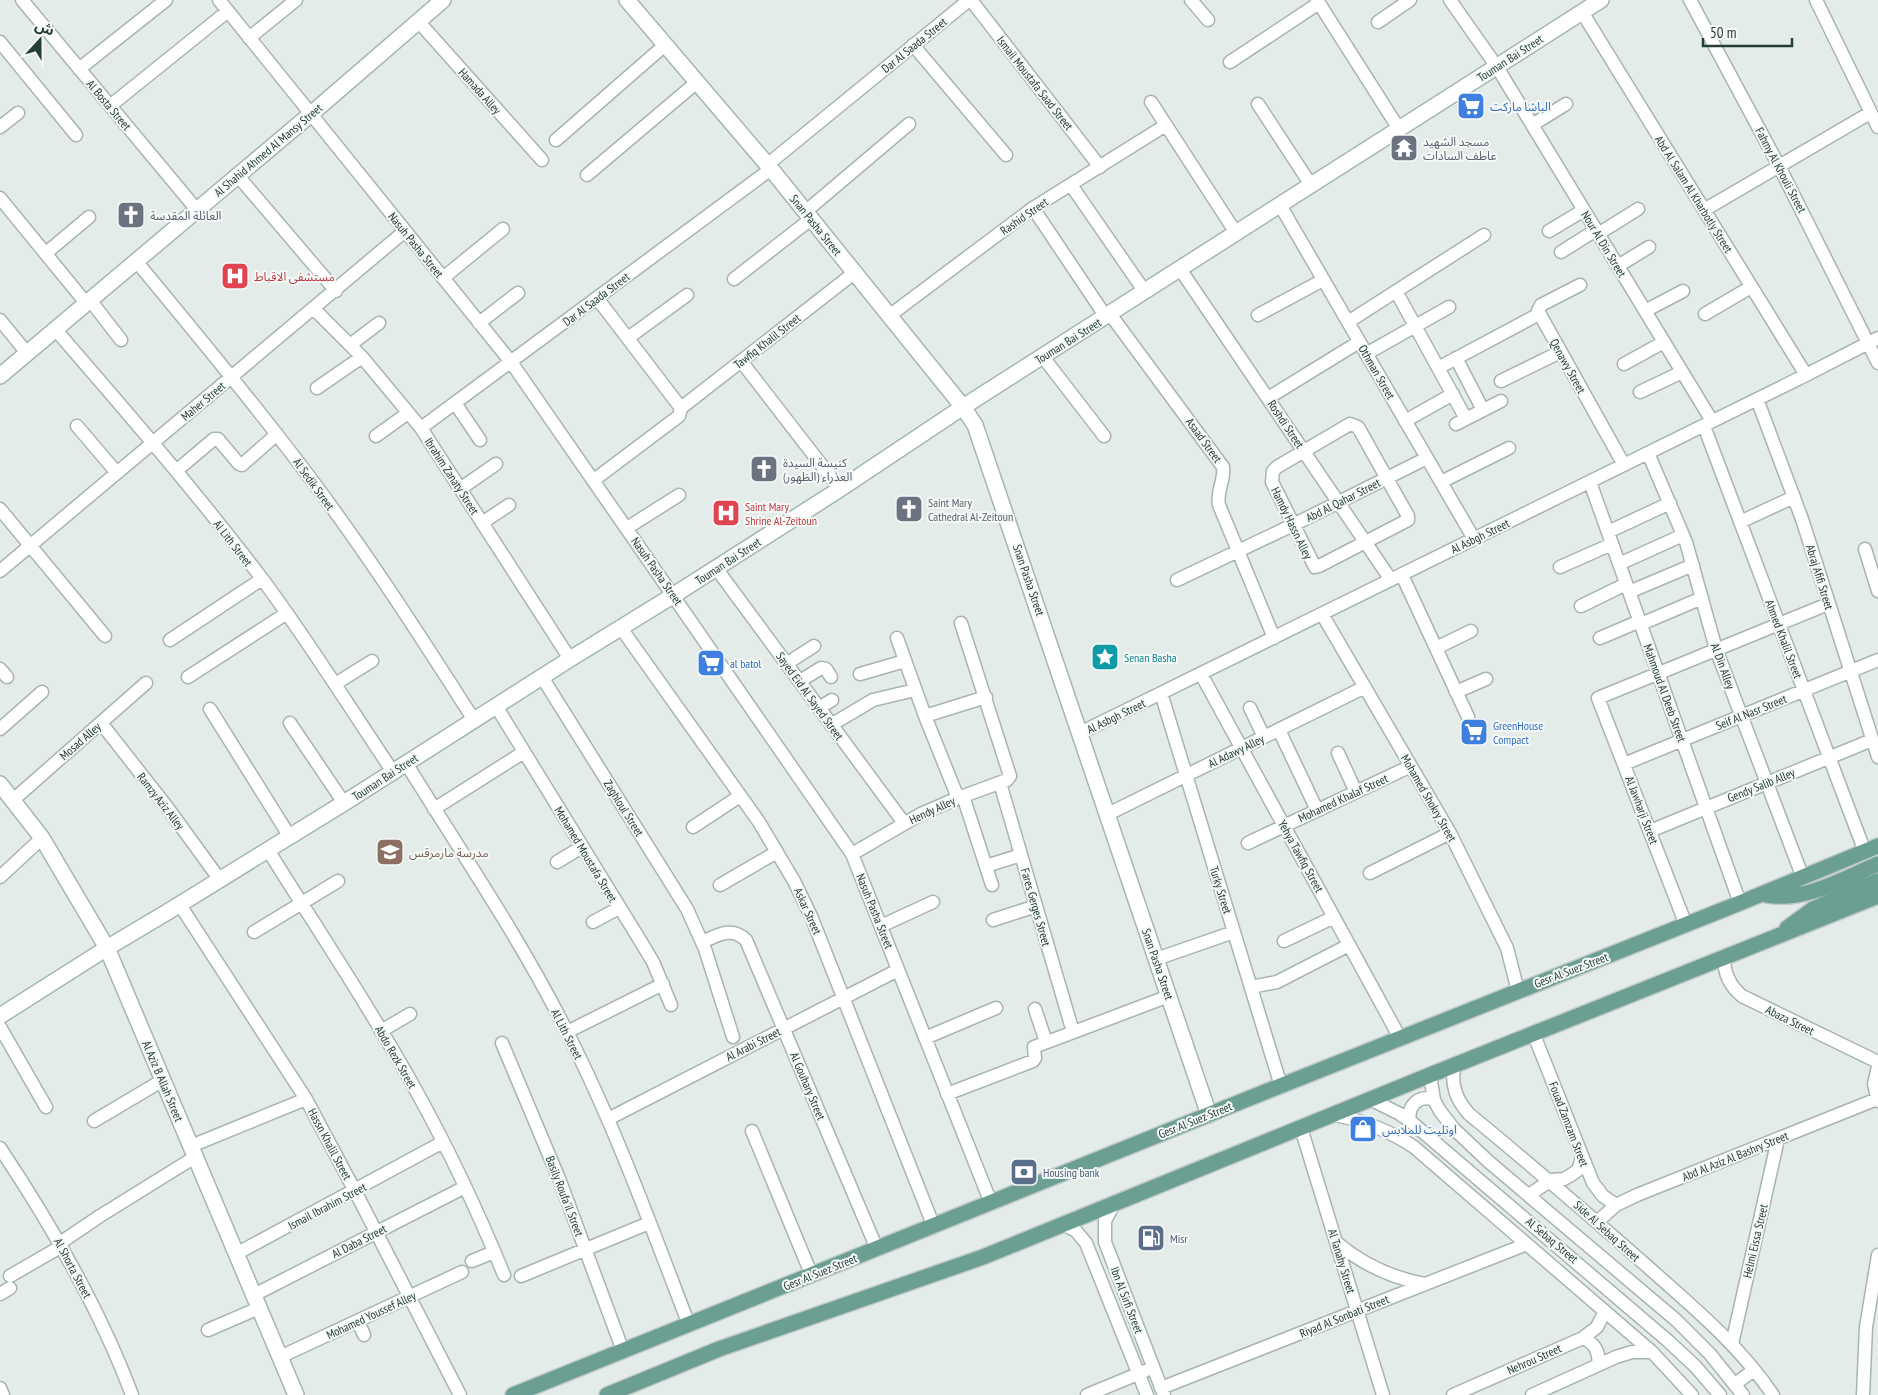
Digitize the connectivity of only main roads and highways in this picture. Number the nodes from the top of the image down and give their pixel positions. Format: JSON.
{"nodes":[{"id":1,"x":1871,"y":849,"type":"edge"},
{"id":2,"x":1878,"y":864,"type":"edge"},
{"id":3,"x":1878,"y":881,"type":"edge"},
{"id":4,"x":1762,"y":894,"type":"junction"},
{"id":5,"x":1878,"y":896,"type":"edge"},
{"id":6,"x":1779,"y":936,"type":"junction"},
{"id":7,"x":513,"y":1395,"type":"edge"},
{"id":8,"x":606,"y":1395,"type":"edge"}],
"edges":[{"from":1,"to":4,"type":"main road","name":"Gesr Al Suez Street"},
{"from":2,"to":4,"type":"main road"},
{"from":3,"to":6,"type":"main road"},
{"from":4,"to":7,"type":"main road","name":"Gesr Al Suez Street"},
{"from":5,"to":6,"type":"main road"},
{"from":6,"to":8,"type":"main road"}]}
